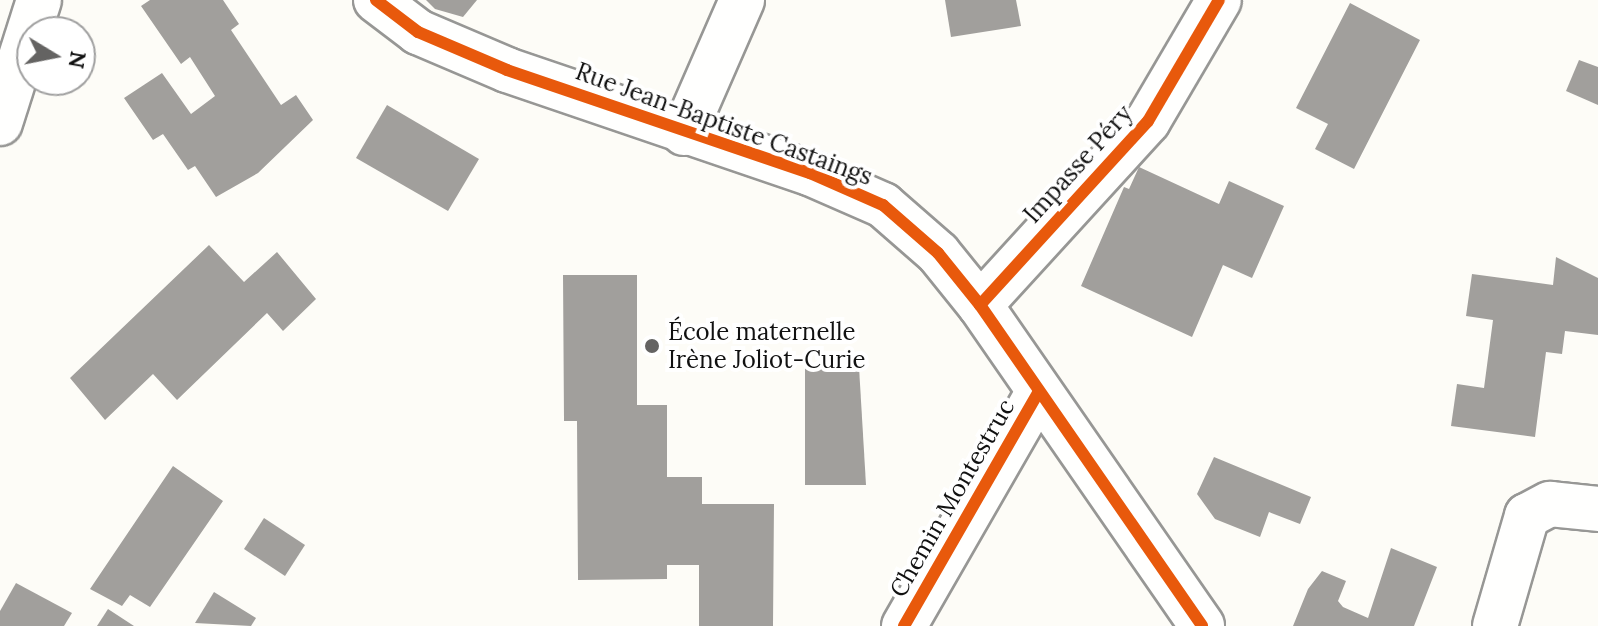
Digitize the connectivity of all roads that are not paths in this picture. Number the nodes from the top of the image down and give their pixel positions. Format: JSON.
{"nodes":[{"id":1,"x":39,"y":0,"type":"edge"},
{"id":2,"x":376,"y":0,"type":"edge"},
{"id":3,"x":742,"y":0,"type":"edge"},
{"id":4,"x":1219,"y":0,"type":"edge"},
{"id":5,"x":0,"y":123,"type":"edge"},
{"id":6,"x":684,"y":133,"type":"junction"},
{"id":7,"x":980,"y":305,"type":"junction"},
{"id":8,"x":1038,"y":393,"type":"junction"},
{"id":9,"x":1598,"y":509,"type":"edge"},
{"id":10,"x":904,"y":626,"type":"edge"},
{"id":11,"x":1202,"y":626,"type":"edge"},
{"id":12,"x":1495,"y":626,"type":"edge"}],
"edges":[{"from":1,"to":5,"type":"street"},
{"from":2,"to":6,"type":"street","name":"Rue Jean-Baptiste Castaings"},
{"from":3,"to":6,"type":"street"},
{"from":4,"to":7,"type":"street","name":"Impasse Péry"},
{"from":6,"to":7,"type":"street","name":"Rue Jean-Baptiste Castaings"},
{"from":7,"to":8,"type":"street","name":"Rue Jean-Baptiste Castaings"},
{"from":8,"to":10,"type":"street","name":"Chemin Montestruc"},
{"from":8,"to":11,"type":"street","name":"Rue Jean-Baptiste Castaings"},
{"from":9,"to":12,"type":"street"}]}
